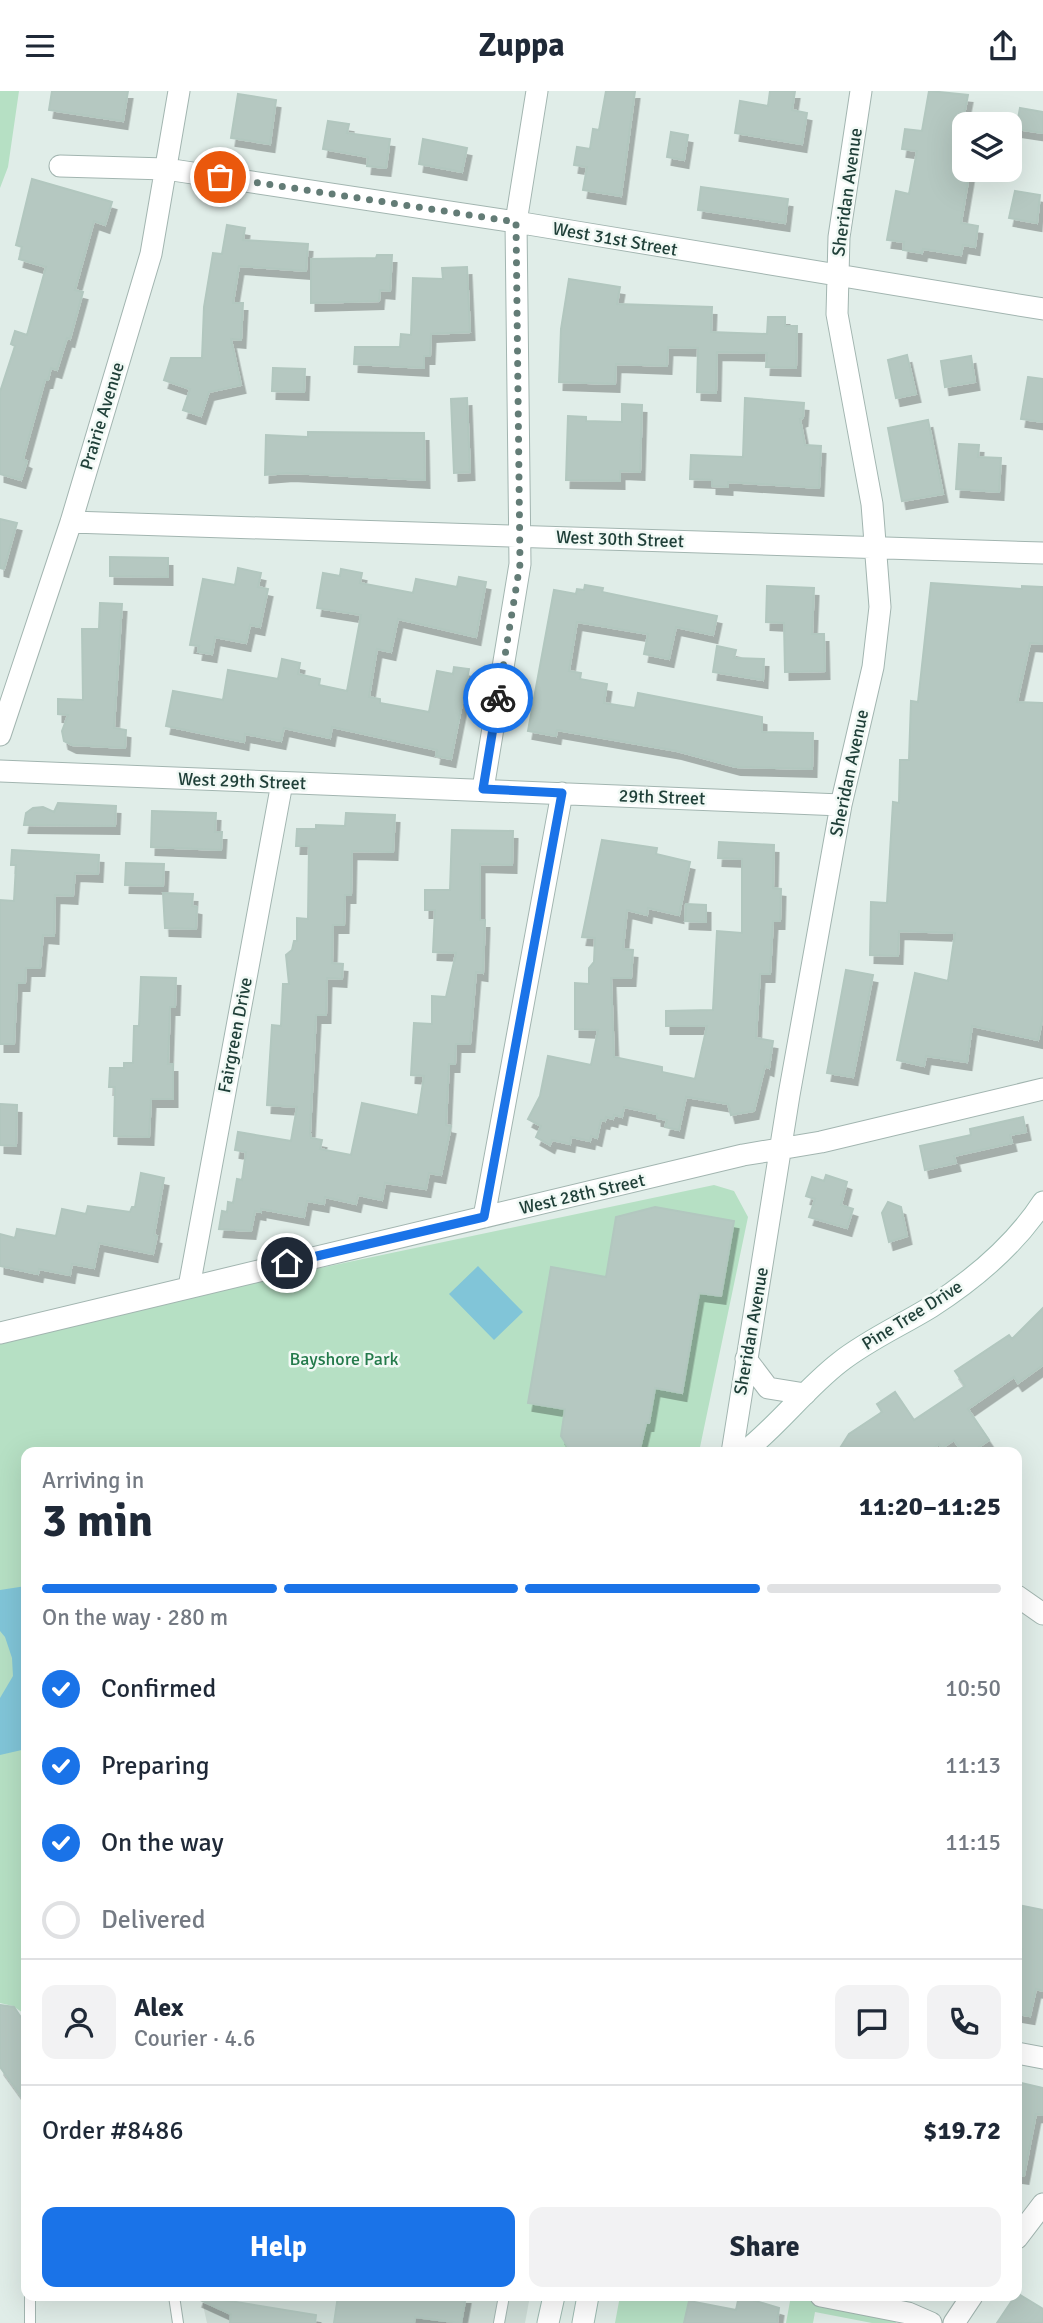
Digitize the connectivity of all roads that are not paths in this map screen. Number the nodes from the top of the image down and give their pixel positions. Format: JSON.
{"nodes":[{"id":1,"x":179,"y":91,"type":"edge"},
{"id":2,"x":537,"y":91,"type":"edge"},
{"id":3,"x":861,"y":91,"type":"edge"},
{"id":4,"x":60,"y":166,"type":"dead end"},
{"id":5,"x":166,"y":169,"type":"junction"},
{"id":6,"x":516,"y":222,"type":"junction"},
{"id":7,"x":836,"y":277,"type":"junction"},
{"id":8,"x":1043,"y":309,"type":"edge"},
{"id":9,"x":71,"y":522,"type":"junction"},
{"id":10,"x":521,"y":536,"type":"junction"},
{"id":11,"x":877,"y":548,"type":"junction"},
{"id":12,"x":1043,"y":553,"type":"edge"},
{"id":13,"x":0,"y":735,"type":"edge"},
{"id":14,"x":0,"y":771,"type":"edge"},
{"id":15,"x":282,"y":783,"type":"junction"},
{"id":16,"x":483,"y":789,"type":"junction"},
{"id":17,"x":562,"y":793,"type":"junction"},
{"id":18,"x":841,"y":805,"type":"junction"},
{"id":19,"x":1043,"y":1090,"type":"edge"},
{"id":20,"x":780,"y":1149,"type":"junction"},
{"id":21,"x":1041,"y":1208,"type":"edge"},
{"id":22,"x":484,"y":1217,"type":"junction"},
{"id":23,"x":188,"y":1287,"type":"junction"},
{"id":24,"x":0,"y":1333,"type":"edge"},
{"id":25,"x":746,"y":1359,"type":"junction"},
{"id":26,"x":805,"y":1394,"type":"junction"},
{"id":27,"x":778,"y":1425,"type":"junction"},
{"id":28,"x":733,"y":1447,"type":"edge"},
{"id":29,"x":750,"y":1447,"type":"edge"},
{"id":30,"x":770,"y":1447,"type":"edge"},
{"id":31,"x":1022,"y":1599,"type":"edge"},
{"id":32,"x":1043,"y":1614,"type":"edge"},
{"id":33,"x":1022,"y":2054,"type":"edge"},
{"id":34,"x":1043,"y":2058,"type":"edge"},
{"id":35,"x":1043,"y":2204,"type":"edge"},
{"id":36,"x":1022,"y":2231,"type":"edge"},
{"id":37,"x":30,"y":2301,"type":"edge"},
{"id":38,"x":175,"y":2301,"type":"edge"},
{"id":39,"x":503,"y":2301,"type":"edge"},
{"id":40,"x":553,"y":2301,"type":"edge"},
{"id":41,"x":587,"y":2301,"type":"edge"},
{"id":42,"x":841,"y":2301,"type":"edge"},
{"id":43,"x":969,"y":2301,"type":"edge"},
{"id":44,"x":907,"y":2318,"type":"edge"},
{"id":45,"x":30,"y":2323,"type":"edge"},
{"id":46,"x":178,"y":2323,"type":"edge"},
{"id":47,"x":499,"y":2323,"type":"edge"},
{"id":48,"x":548,"y":2323,"type":"edge"},
{"id":49,"x":583,"y":2323,"type":"edge"},
{"id":50,"x":931,"y":2323,"type":"edge"},
{"id":51,"x":954,"y":2323,"type":"edge"}],
"edges":[{"from":1,"to":5,"type":"street","name":"Prairie Avenue"},
{"from":2,"to":6,"type":"street"},
{"from":3,"to":7,"type":"street","name":"Sheridan Avenue"},
{"from":4,"to":5,"type":"street","name":"West 31st Street"},
{"from":5,"to":6,"type":"street","name":"West 31st Street"},
{"from":5,"to":9,"type":"street","name":"Prairie Avenue"},
{"from":6,"to":7,"type":"street","name":"West 31st Street"},
{"from":6,"to":10,"type":"street"},
{"from":7,"to":8,"type":"street","name":"West 31st Street"},
{"from":7,"to":11,"type":"street","name":"Sheridan Avenue"},
{"from":9,"to":10,"type":"street","name":"West 30th Street"},
{"from":9,"to":13,"type":"street","name":"Prairie Avenue"},
{"from":10,"to":11,"type":"street","name":"West 30th Street"},
{"from":10,"to":16,"type":"street"},
{"from":11,"to":12,"type":"street","name":"West 30th Street"},
{"from":11,"to":18,"type":"street","name":"Sheridan Avenue"},
{"from":14,"to":15,"type":"street","name":"West 29th Street"},
{"from":15,"to":16,"type":"street","name":"West 29th Street"},
{"from":15,"to":23,"type":"street","name":"Fairgreen Drive"},
{"from":16,"to":17,"type":"street","name":"29th Street"},
{"from":17,"to":18,"type":"street","name":"29th Street"},
{"from":17,"to":22,"type":"street"},
{"from":18,"to":20,"type":"street","name":"Sheridan Avenue"},
{"from":19,"to":20,"type":"street","name":"West 28th Street"},
{"from":20,"to":22,"type":"street","name":"West 28th Street"},
{"from":20,"to":25,"type":"street","name":"Sheridan Avenue"},
{"from":21,"to":26,"type":"street","name":"Pine Tree Drive"},
{"from":22,"to":23,"type":"street","name":"West 28th Street"},
{"from":23,"to":24,"type":"street","name":"West 28th Street"},
{"from":25,"to":26,"type":"street"},
{"from":25,"to":28,"type":"street","name":"Sheridan Avenue"},
{"from":26,"to":27,"type":"street","name":"Pine Tree Drive"},
{"from":27,"to":29,"type":"street","name":"Pine Tree Drive"},
{"from":27,"to":30,"type":"street","name":"Pine Tree Drive"},
{"from":31,"to":32,"type":"street"},
{"from":33,"to":34,"type":"street"},
{"from":35,"to":36,"type":"street"},
{"from":37,"to":45,"type":"lane"},
{"from":38,"to":46,"type":"lane"},
{"from":39,"to":47,"type":"lane"},
{"from":40,"to":48,"type":"street"},
{"from":41,"to":49,"type":"street"},
{"from":42,"to":44,"type":"street"},
{"from":43,"to":51,"type":"street"},
{"from":44,"to":50,"type":"street"}]}
